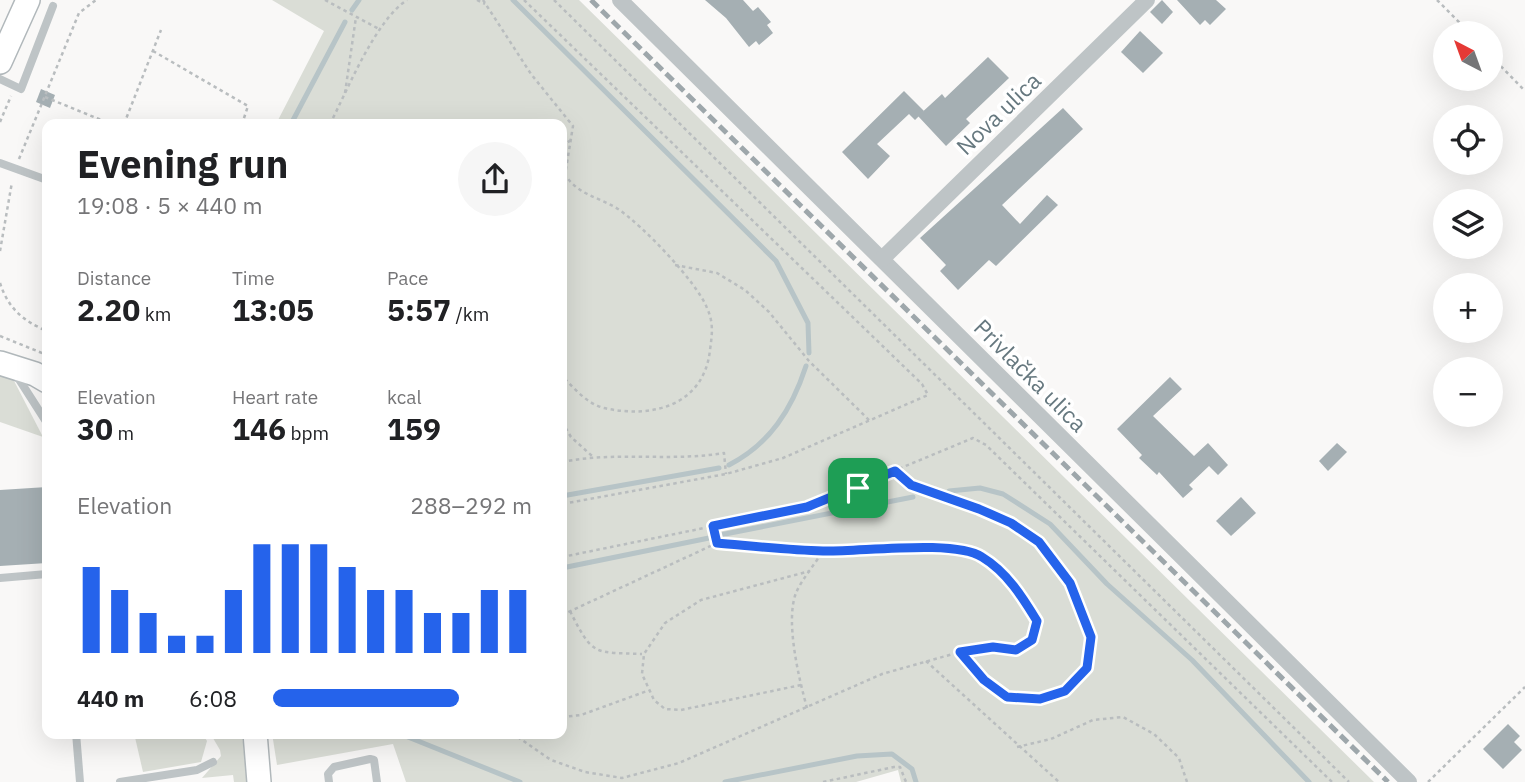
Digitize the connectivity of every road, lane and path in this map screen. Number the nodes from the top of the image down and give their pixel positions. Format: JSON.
{"nodes":[{"id":1,"x":28,"y":0,"type":"edge"},
{"id":2,"x":96,"y":0,"type":"edge"},
{"id":3,"x":325,"y":0,"type":"edge"},
{"id":4,"x":407,"y":0,"type":"edge"},
{"id":5,"x":477,"y":0,"type":"edge"},
{"id":6,"x":524,"y":0,"type":"edge"},
{"id":7,"x":554,"y":0,"type":"edge"},
{"id":8,"x":620,"y":0,"type":"edge"},
{"id":9,"x":1147,"y":0,"type":"edge"},
{"id":10,"x":1437,"y":0,"type":"edge"},
{"id":11,"x":484,"y":2,"type":"edge"},
{"id":12,"x":53,"y":6,"type":"dead end"},
{"id":13,"x":356,"y":17,"type":"junction"},
{"id":14,"x":1457,"y":21,"type":"edge"},
{"id":15,"x":379,"y":29,"type":"junction"},
{"id":16,"x":161,"y":30,"type":"dead end"},
{"id":17,"x":153,"y":51,"type":"junction"},
{"id":18,"x":0,"y":62,"type":"edge"},
{"id":19,"x":1503,"y":68,"type":"edge"},
{"id":20,"x":0,"y":79,"type":"edge"},
{"id":21,"x":1525,"y":91,"type":"edge"},
{"id":22,"x":45,"y":97,"type":"junction"},
{"id":23,"x":344,"y":97,"type":"junction"},
{"id":24,"x":99,"y":119,"type":"edge"},
{"id":25,"x":126,"y":119,"type":"edge"},
{"id":26,"x":244,"y":119,"type":"edge"},
{"id":27,"x":333,"y":119,"type":"edge"},
{"id":28,"x":571,"y":140,"type":"junction"},
{"id":29,"x":567,"y":143,"type":"edge"},
{"id":30,"x":0,"y":163,"type":"edge"},
{"id":31,"x":567,"y":163,"type":"edge"},
{"id":32,"x":15,"y":169,"type":"junction"},
{"id":33,"x":42,"y":178,"type":"edge"},
{"id":34,"x":567,"y":178,"type":"edge"},
{"id":35,"x":0,"y":251,"type":"edge"},
{"id":36,"x":882,"y":259,"type":"junction"},
{"id":37,"x":675,"y":265,"type":"junction"},
{"id":38,"x":0,"y":283,"type":"edge"},
{"id":39,"x":42,"y":328,"type":"edge"},
{"id":40,"x":0,"y":336,"type":"edge"},
{"id":41,"x":42,"y":353,"type":"edge"},
{"id":42,"x":4,"y":364,"type":"edge"},
{"id":43,"x":42,"y":379,"type":"edge"},
{"id":44,"x":567,"y":382,"type":"edge"},
{"id":45,"x":42,"y":416,"type":"edge"},
{"id":46,"x":871,"y":422,"type":"junction"},
{"id":47,"x":567,"y":430,"type":"edge"},
{"id":48,"x":592,"y":456,"type":"junction"},
{"id":49,"x":567,"y":461,"type":"edge"},
{"id":50,"x":895,"y":471,"type":"junction"},
{"id":51,"x":726,"y":474,"type":"junction"},
{"id":52,"x":567,"y":503,"type":"edge"},
{"id":53,"x":713,"y":526,"type":"junction"},
{"id":54,"x":717,"y":543,"type":"junction"},
{"id":55,"x":823,"y":551,"type":"junction"},
{"id":56,"x":567,"y":556,"type":"edge"},
{"id":57,"x":810,"y":571,"type":"junction"},
{"id":58,"x":42,"y":574,"type":"edge"},
{"id":59,"x":0,"y":578,"type":"edge"},
{"id":60,"x":570,"y":611,"type":"junction"},
{"id":61,"x":567,"y":612,"type":"edge"},
{"id":62,"x":960,"y":652,"type":"junction"},
{"id":63,"x":644,"y":654,"type":"junction"},
{"id":64,"x":926,"y":662,"type":"junction"},
{"id":65,"x":801,"y":685,"type":"junction"},
{"id":66,"x":1525,"y":687,"type":"edge"},
{"id":67,"x":647,"y":691,"type":"junction"},
{"id":68,"x":807,"y":708,"type":"junction"},
{"id":69,"x":567,"y":716,"type":"edge"},
{"id":70,"x":76,"y":739,"type":"edge"},
{"id":71,"x":255,"y":739,"type":"edge"},
{"id":72,"x":521,"y":739,"type":"edge"},
{"id":73,"x":1017,"y":747,"type":"junction"},
{"id":74,"x":213,"y":762,"type":"dead end"},
{"id":75,"x":623,"y":780,"type":"edge"},
{"id":76,"x":80,"y":782,"type":"edge"},
{"id":77,"x":120,"y":782,"type":"edge"},
{"id":78,"x":259,"y":782,"type":"edge"},
{"id":79,"x":329,"y":782,"type":"edge"},
{"id":80,"x":377,"y":782,"type":"edge"},
{"id":81,"x":823,"y":782,"type":"edge"},
{"id":82,"x":906,"y":782,"type":"edge"},
{"id":83,"x":1059,"y":782,"type":"edge"},
{"id":84,"x":1187,"y":782,"type":"edge"},
{"id":85,"x":1332,"y":782,"type":"edge"},
{"id":86,"x":1349,"y":782,"type":"edge"},
{"id":87,"x":1409,"y":782,"type":"edge"},
{"id":88,"x":1428,"y":782,"type":"edge"}],
"edges":[{"from":1,"to":18,"type":"main road"},
{"from":2,"to":22,"type":"path"},
{"from":3,"to":13,"type":"path"},
{"from":4,"to":15,"type":"path"},
{"from":5,"to":11,"type":"path"},
{"from":6,"to":46,"type":"path"},
{"from":7,"to":86,"type":"path"},
{"from":8,"to":36,"type":"street","name":"Privlačka ulica"},
{"from":9,"to":36,"type":"street","name":"Nova ulica"},
{"from":10,"to":14,"type":"path"},
{"from":11,"to":28,"type":"path"},
{"from":12,"to":20,"type":"lane"},
{"from":13,"to":15,"type":"path"},
{"from":13,"to":23,"type":"path"},
{"from":15,"to":23,"type":"path"},
{"from":16,"to":17,"type":"path"},
{"from":17,"to":25,"type":"path"},
{"from":17,"to":26,"type":"path"},
{"from":19,"to":21,"type":"path"},
{"from":22,"to":24,"type":"path"},
{"from":22,"to":32,"type":"path"},
{"from":23,"to":27,"type":"path"},
{"from":28,"to":29,"type":"path"},
{"from":28,"to":31,"type":"path"},
{"from":30,"to":32,"type":"lane"},
{"from":32,"to":33,"type":"lane"},
{"from":32,"to":35,"type":"path"},
{"from":34,"to":37,"type":"path"},
{"from":36,"to":87,"type":"street","name":"Privlačka ulica"},
{"from":37,"to":44,"type":"path"},
{"from":37,"to":46,"type":"path"},
{"from":38,"to":39,"type":"path"},
{"from":40,"to":41,"type":"path"},
{"from":42,"to":43,"type":"main road"},
{"from":42,"to":45,"type":"lane"},
{"from":46,"to":51,"type":"path"},
{"from":47,"to":48,"type":"path"},
{"from":48,"to":49,"type":"path"},
{"from":48,"to":51,"type":"path"},
{"from":50,"to":53,"type":"path"},
{"from":50,"to":62,"type":"path"},
{"from":50,"to":85,"type":"path"},
{"from":51,"to":52,"type":"path"},
{"from":53,"to":54,"type":"path"},
{"from":53,"to":56,"type":"path"},
{"from":54,"to":55,"type":"path"},
{"from":54,"to":60,"type":"path"},
{"from":55,"to":57,"type":"path"},
{"from":55,"to":62,"type":"path"},
{"from":57,"to":63,"type":"path"},
{"from":57,"to":65,"type":"path"},
{"from":58,"to":59,"type":"lane"},
{"from":60,"to":61,"type":"path"},
{"from":60,"to":63,"type":"path"},
{"from":62,"to":64,"type":"path"},
{"from":63,"to":67,"type":"path"},
{"from":64,"to":68,"type":"path"},
{"from":64,"to":73,"type":"path"},
{"from":65,"to":67,"type":"path"},
{"from":65,"to":68,"type":"path"},
{"from":66,"to":88,"type":"path"},
{"from":67,"to":69,"type":"path"},
{"from":68,"to":75,"type":"path"},
{"from":70,"to":76,"type":"lane"},
{"from":71,"to":78,"type":"main road"},
{"from":72,"to":75,"type":"path"},
{"from":73,"to":83,"type":"path"},
{"from":73,"to":84,"type":"path"},
{"from":74,"to":77,"type":"lane"},
{"from":79,"to":80,"type":"lane"},
{"from":81,"to":82,"type":"path"}]}
